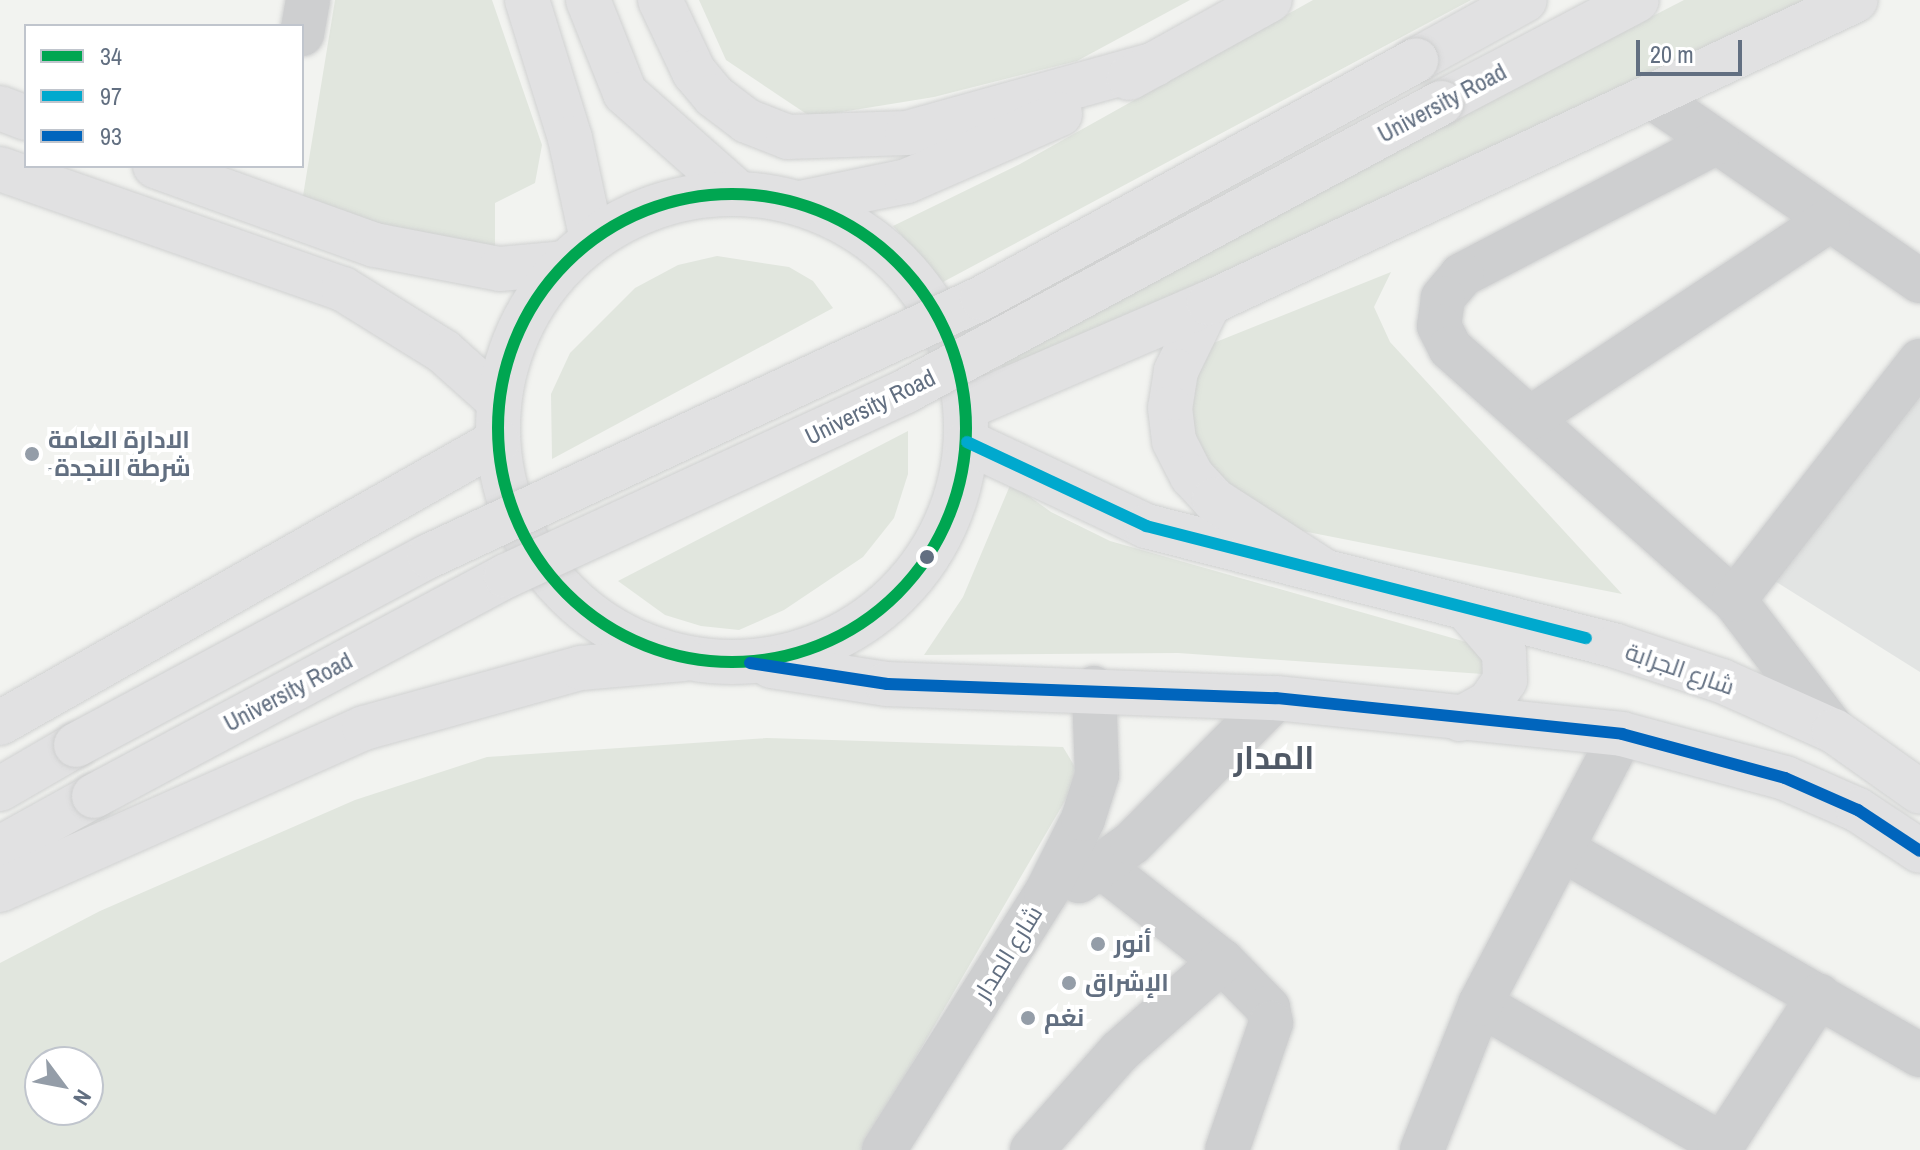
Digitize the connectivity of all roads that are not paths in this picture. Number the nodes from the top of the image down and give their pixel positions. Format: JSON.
{"nodes":[{"id":1,"x":308,"y":0,"type":"edge"},
{"id":2,"x":527,"y":0,"type":"edge"},
{"id":3,"x":588,"y":0,"type":"edge"},
{"id":4,"x":660,"y":0,"type":"edge"},
{"id":5,"x":1270,"y":0,"type":"edge"},
{"id":6,"x":1525,"y":0,"type":"edge"},
{"id":7,"x":1637,"y":0,"type":"edge"},
{"id":8,"x":1856,"y":0,"type":"edge"},
{"id":9,"x":304,"y":24,"type":"edge"},
{"id":10,"x":1155,"y":64,"type":"junction"},
{"id":11,"x":1652,"y":97,"type":"junction"},
{"id":12,"x":0,"y":108,"type":"edge"},
{"id":13,"x":24,"y":117,"type":"edge"},
{"id":14,"x":1717,"y":142,"type":"junction"},
{"id":15,"x":177,"y":168,"type":"edge"},
{"id":16,"x":0,"y":169,"type":"edge"},
{"id":17,"x":738,"y":193,"type":"junction"},
{"id":18,"x":800,"y":203,"type":"junction"},
{"id":19,"x":1828,"y":221,"type":"junction"},
{"id":20,"x":579,"y":251,"type":"junction"},
{"id":21,"x":1920,"y":281,"type":"edge"},
{"id":22,"x":1209,"y":303,"type":"junction"},
{"id":23,"x":1920,"y":361,"type":"edge"},
{"id":24,"x":1532,"y":417,"type":"junction"},
{"id":25,"x":498,"y":421,"type":"junction"},
{"id":26,"x":967,"y":425,"type":"junction"},
{"id":27,"x":1321,"y":569,"type":"junction"},
{"id":28,"x":1734,"y":600,"type":"junction"},
{"id":29,"x":1467,"y":609,"type":"junction"},
{"id":30,"x":684,"y":659,"type":"junction"},
{"id":31,"x":750,"y":663,"type":"junction"},
{"id":32,"x":1094,"y":688,"type":"junction"},
{"id":33,"x":1276,"y":698,"type":"junction"},
{"id":34,"x":1460,"y":719,"type":"junction"},
{"id":35,"x":0,"y":723,"type":"edge"},
{"id":36,"x":1834,"y":731,"type":"junction"},
{"id":37,"x":1622,"y":734,"type":"junction"},
{"id":38,"x":0,"y":789,"type":"edge"},
{"id":39,"x":1920,"y":792,"type":"edge"},
{"id":40,"x":0,"y":848,"type":"edge"},
{"id":41,"x":1565,"y":851,"type":"junction"},
{"id":42,"x":1920,"y":851,"type":"edge"},
{"id":43,"x":1103,"y":868,"type":"junction"},
{"id":44,"x":0,"y":890,"type":"edge"},
{"id":45,"x":1046,"y":893,"type":"junction"},
{"id":46,"x":1222,"y":961,"type":"junction"},
{"id":47,"x":1819,"y":996,"type":"junction"},
{"id":48,"x":1480,"y":1004,"type":"junction"},
{"id":49,"x":1920,"y":1055,"type":"edge"},
{"id":50,"x":1720,"y":1148,"type":"edge"},
{"id":51,"x":884,"y":1150,"type":"edge"},
{"id":52,"x":1032,"y":1150,"type":"edge"},
{"id":53,"x":1227,"y":1150,"type":"edge"},
{"id":54,"x":1422,"y":1150,"type":"edge"}],
"edges":[{"from":1,"to":9,"type":"street"},
{"from":2,"to":20,"type":"main road"},
{"from":3,"to":17,"type":"main road"},
{"from":4,"to":10,"type":"main road"},
{"from":5,"to":10,"type":"main road"},
{"from":6,"to":38,"type":"main road","name":"University Road","bridge":true},
{"from":7,"to":40,"type":"main road","name":"University Road","bridge":true},
{"from":8,"to":11,"type":"main road"},
{"from":10,"to":18,"type":"main road"},
{"from":11,"to":14,"type":"street"},
{"from":11,"to":22,"type":"main road"},
{"from":12,"to":13,"type":"main road"},
{"from":14,"to":19,"type":"street"},
{"from":14,"to":24,"type":"street"},
{"from":15,"to":20,"type":"main road"},
{"from":16,"to":25,"type":"main road"},
{"from":17,"to":18,"type":"main road"},
{"from":17,"to":20,"type":"main road"},
{"from":18,"to":26,"type":"main road"},
{"from":19,"to":21,"type":"street"},
{"from":19,"to":24,"type":"street"},
{"from":20,"to":25,"type":"main road"},
{"from":22,"to":26,"type":"main road"},
{"from":22,"to":27,"type":"main road"},
{"from":23,"to":28,"type":"street"},
{"from":24,"to":28,"type":"street"},
{"from":25,"to":30,"type":"main road"},
{"from":25,"to":35,"type":"main road"},
{"from":26,"to":27,"type":"main road","name":"شارع الجرابة"},
{"from":26,"to":31,"type":"main road"},
{"from":27,"to":29,"type":"main road","name":"شارع الجرابة"},
{"from":28,"to":36,"type":"street"},
{"from":29,"to":34,"type":"main road"},
{"from":29,"to":36,"type":"main road","name":"شارع الجرابة"},
{"from":30,"to":31,"type":"main road"},
{"from":30,"to":44,"type":"main road"},
{"from":31,"to":32,"type":"main road"},
{"from":32,"to":33,"type":"main road"},
{"from":32,"to":45,"type":"street"},
{"from":33,"to":34,"type":"main road"},
{"from":33,"to":43,"type":"street","name":"شارع المدار"},
{"from":34,"to":37,"type":"main road"},
{"from":36,"to":39,"type":"main road","name":"شارع الجرابة"},
{"from":37,"to":41,"type":"street"},
{"from":37,"to":42,"type":"main road"},
{"from":41,"to":47,"type":"street"},
{"from":41,"to":48,"type":"street"},
{"from":43,"to":45,"type":"street","name":"شارع المدار"},
{"from":43,"to":46,"type":"street"},
{"from":45,"to":51,"type":"street","name":"شارع المدار"},
{"from":46,"to":52,"type":"street"},
{"from":46,"to":53,"type":"street"},
{"from":47,"to":49,"type":"street"},
{"from":47,"to":50,"type":"street"},
{"from":48,"to":50,"type":"street"},
{"from":48,"to":54,"type":"street"}]}
